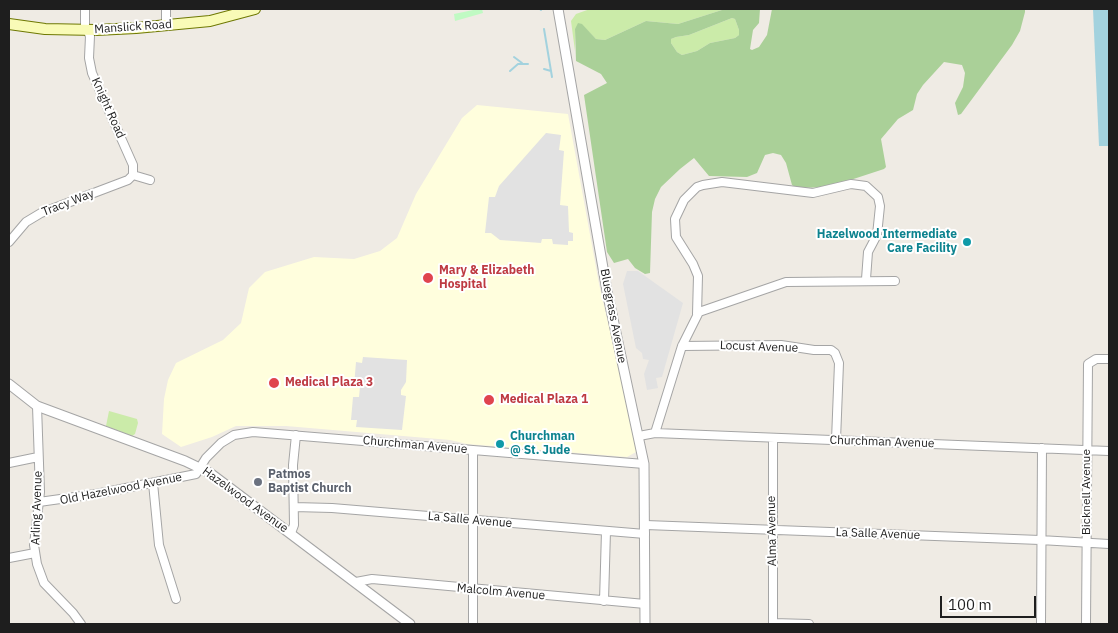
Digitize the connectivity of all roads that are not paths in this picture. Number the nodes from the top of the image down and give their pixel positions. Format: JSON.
{"nodes":[{"id":1,"x":85,"y":9,"type":"edge"},
{"id":2,"x":166,"y":9,"type":"edge"},
{"id":3,"x":255,"y":9,"type":"edge"},
{"id":4,"x":558,"y":9,"type":"edge"},
{"id":5,"x":9,"y":24,"type":"edge"},
{"id":6,"x":166,"y":26,"type":"junction"},
{"id":7,"x":87,"y":30,"type":"junction"},
{"id":8,"x":133,"y":175,"type":"junction"},
{"id":9,"x":150,"y":180,"type":"dead end"},
{"id":10,"x":9,"y":242,"type":"edge"},
{"id":11,"x":866,"y":279,"type":"junction"},
{"id":12,"x":896,"y":281,"type":"dead end"},
{"id":13,"x":697,"y":314,"type":"junction"},
{"id":14,"x":682,"y":346,"type":"junction"},
{"id":15,"x":1109,"y":359,"type":"edge"},
{"id":16,"x":9,"y":384,"type":"edge"},
{"id":17,"x":37,"y":406,"type":"junction"},
{"id":18,"x":655,"y":433,"type":"junction"},
{"id":19,"x":296,"y":435,"type":"junction"},
{"id":20,"x":639,"y":436,"type":"junction"},
{"id":21,"x":773,"y":438,"type":"junction"},
{"id":22,"x":836,"y":440,"type":"junction"},
{"id":23,"x":1042,"y":448,"type":"junction"},
{"id":24,"x":473,"y":450,"type":"junction"},
{"id":25,"x":1087,"y":450,"type":"junction"},
{"id":26,"x":1109,"y":451,"type":"edge"},
{"id":27,"x":38,"y":458,"type":"junction"},
{"id":28,"x":9,"y":463,"type":"edge"},
{"id":29,"x":644,"y":464,"type":"junction"},
{"id":30,"x":200,"y":468,"type":"junction"},
{"id":31,"x":153,"y":483,"type":"junction"},
{"id":32,"x":39,"y":502,"type":"junction"},
{"id":33,"x":294,"y":507,"type":"junction"},
{"id":34,"x":474,"y":521,"type":"junction"},
{"id":35,"x":646,"y":530,"type":"junction"},
{"id":36,"x":772,"y":530,"type":"junction"},
{"id":37,"x":606,"y":531,"type":"junction"},
{"id":38,"x":291,"y":533,"type":"junction"},
{"id":39,"x":1040,"y":540,"type":"junction"},
{"id":40,"x":1087,"y":543,"type":"junction"},
{"id":41,"x":1109,"y":544,"type":"edge"},
{"id":42,"x":35,"y":553,"type":"junction"},
{"id":43,"x":9,"y":558,"type":"edge"},
{"id":44,"x":356,"y":582,"type":"junction"},
{"id":45,"x":472,"y":589,"type":"junction"},
{"id":46,"x":176,"y":599,"type":"dead end"},
{"id":47,"x":604,"y":601,"type":"junction"},
{"id":48,"x":645,"y":604,"type":"junction"},
{"id":49,"x":81,"y":624,"type":"edge"},
{"id":50,"x":410,"y":624,"type":"edge"},
{"id":51,"x":473,"y":624,"type":"edge"},
{"id":52,"x":645,"y":624,"type":"edge"},
{"id":53,"x":773,"y":624,"type":"edge"},
{"id":54,"x":809,"y":624,"type":"edge"},
{"id":55,"x":1041,"y":624,"type":"edge"},
{"id":56,"x":1086,"y":624,"type":"edge"}],
"edges":[{"from":1,"to":7,"type":"street","name":"Knight Road"},
{"from":2,"to":6,"type":"street"},
{"from":3,"to":6,"type":"main road","name":"Manslick Road"},
{"from":4,"to":20,"type":"street","name":"Bluegrass Avenue"},
{"from":5,"to":7,"type":"main road","name":"Manslick Road"},
{"from":6,"to":7,"type":"main road","name":"Manslick Road"},
{"from":7,"to":8,"type":"street","name":"Knight Road"},
{"from":8,"to":9,"type":"street"},
{"from":8,"to":10,"type":"street","name":"Tracy Way"},
{"from":11,"to":12,"type":"street"},
{"from":11,"to":13,"type":"street"},
{"from":11,"to":13,"type":"street"},
{"from":13,"to":14,"type":"street"},
{"from":14,"to":18,"type":"street"},
{"from":14,"to":22,"type":"street","name":"Locust Avenue"},
{"from":15,"to":25,"type":"street","name":"Bicknell Avenue"},
{"from":16,"to":17,"type":"street","name":"Hazelwood Avenue"},
{"from":17,"to":27,"type":"street","name":"Arling Avenue"},
{"from":17,"to":30,"type":"street","name":"Hazelwood Avenue"},
{"from":18,"to":20,"type":"street","name":"Churchman Avenue"},
{"from":18,"to":21,"type":"street","name":"Churchman Avenue"},
{"from":19,"to":24,"type":"street","name":"Churchman Avenue"},
{"from":19,"to":30,"type":"street","name":"Churchman Avenue"},
{"from":19,"to":33,"type":"street"},
{"from":20,"to":29,"type":"street","name":"Bluegrass Avenue"},
{"from":21,"to":22,"type":"street","name":"Churchman Avenue"},
{"from":21,"to":36,"type":"street","name":"Alma Avenue"},
{"from":22,"to":23,"type":"street","name":"Churchman Avenue"},
{"from":23,"to":25,"type":"street","name":"Churchman Avenue"},
{"from":23,"to":39,"type":"street"},
{"from":24,"to":29,"type":"street","name":"Churchman Avenue"},
{"from":24,"to":34,"type":"street"},
{"from":25,"to":26,"type":"street","name":"Churchman Avenue"},
{"from":25,"to":40,"type":"street","name":"Bicknell Avenue"},
{"from":27,"to":28,"type":"street"},
{"from":27,"to":32,"type":"street","name":"Arling Avenue"},
{"from":29,"to":35,"type":"street","name":"Bluegrass Avenue"},
{"from":30,"to":31,"type":"street","name":"Old Hazelwood Avenue"},
{"from":30,"to":38,"type":"street","name":"Hazelwood Avenue"},
{"from":31,"to":32,"type":"street","name":"Old Hazelwood Avenue"},
{"from":31,"to":46,"type":"street"},
{"from":32,"to":42,"type":"street","name":"Arling Avenue"},
{"from":33,"to":34,"type":"street","name":"La Salle Avenue"},
{"from":33,"to":38,"type":"street"},
{"from":34,"to":37,"type":"street","name":"La Salle Avenue"},
{"from":34,"to":45,"type":"street"},
{"from":35,"to":36,"type":"street","name":"La Salle Avenue"},
{"from":35,"to":37,"type":"street","name":"La Salle Avenue"},
{"from":35,"to":48,"type":"street","name":"Bluegrass Avenue"},
{"from":36,"to":39,"type":"street","name":"La Salle Avenue"},
{"from":36,"to":53,"type":"street","name":"Alma Avenue"},
{"from":37,"to":47,"type":"street"},
{"from":38,"to":44,"type":"street","name":"Hazelwood Avenue"},
{"from":39,"to":40,"type":"street","name":"La Salle Avenue"},
{"from":39,"to":55,"type":"street"},
{"from":40,"to":41,"type":"street","name":"La Salle Avenue"},
{"from":40,"to":56,"type":"street","name":"Bicknell Avenue"},
{"from":42,"to":43,"type":"street"},
{"from":42,"to":49,"type":"street","name":"Arling Avenue"},
{"from":44,"to":45,"type":"street","name":"Malcolm Avenue"},
{"from":44,"to":50,"type":"street","name":"Hazelwood Avenue"},
{"from":45,"to":47,"type":"street","name":"Malcolm Avenue"},
{"from":45,"to":51,"type":"street"},
{"from":47,"to":48,"type":"street","name":"Malcolm Avenue"},
{"from":48,"to":52,"type":"street","name":"Bluegrass Avenue"},
{"from":53,"to":54,"type":"street"}]}
